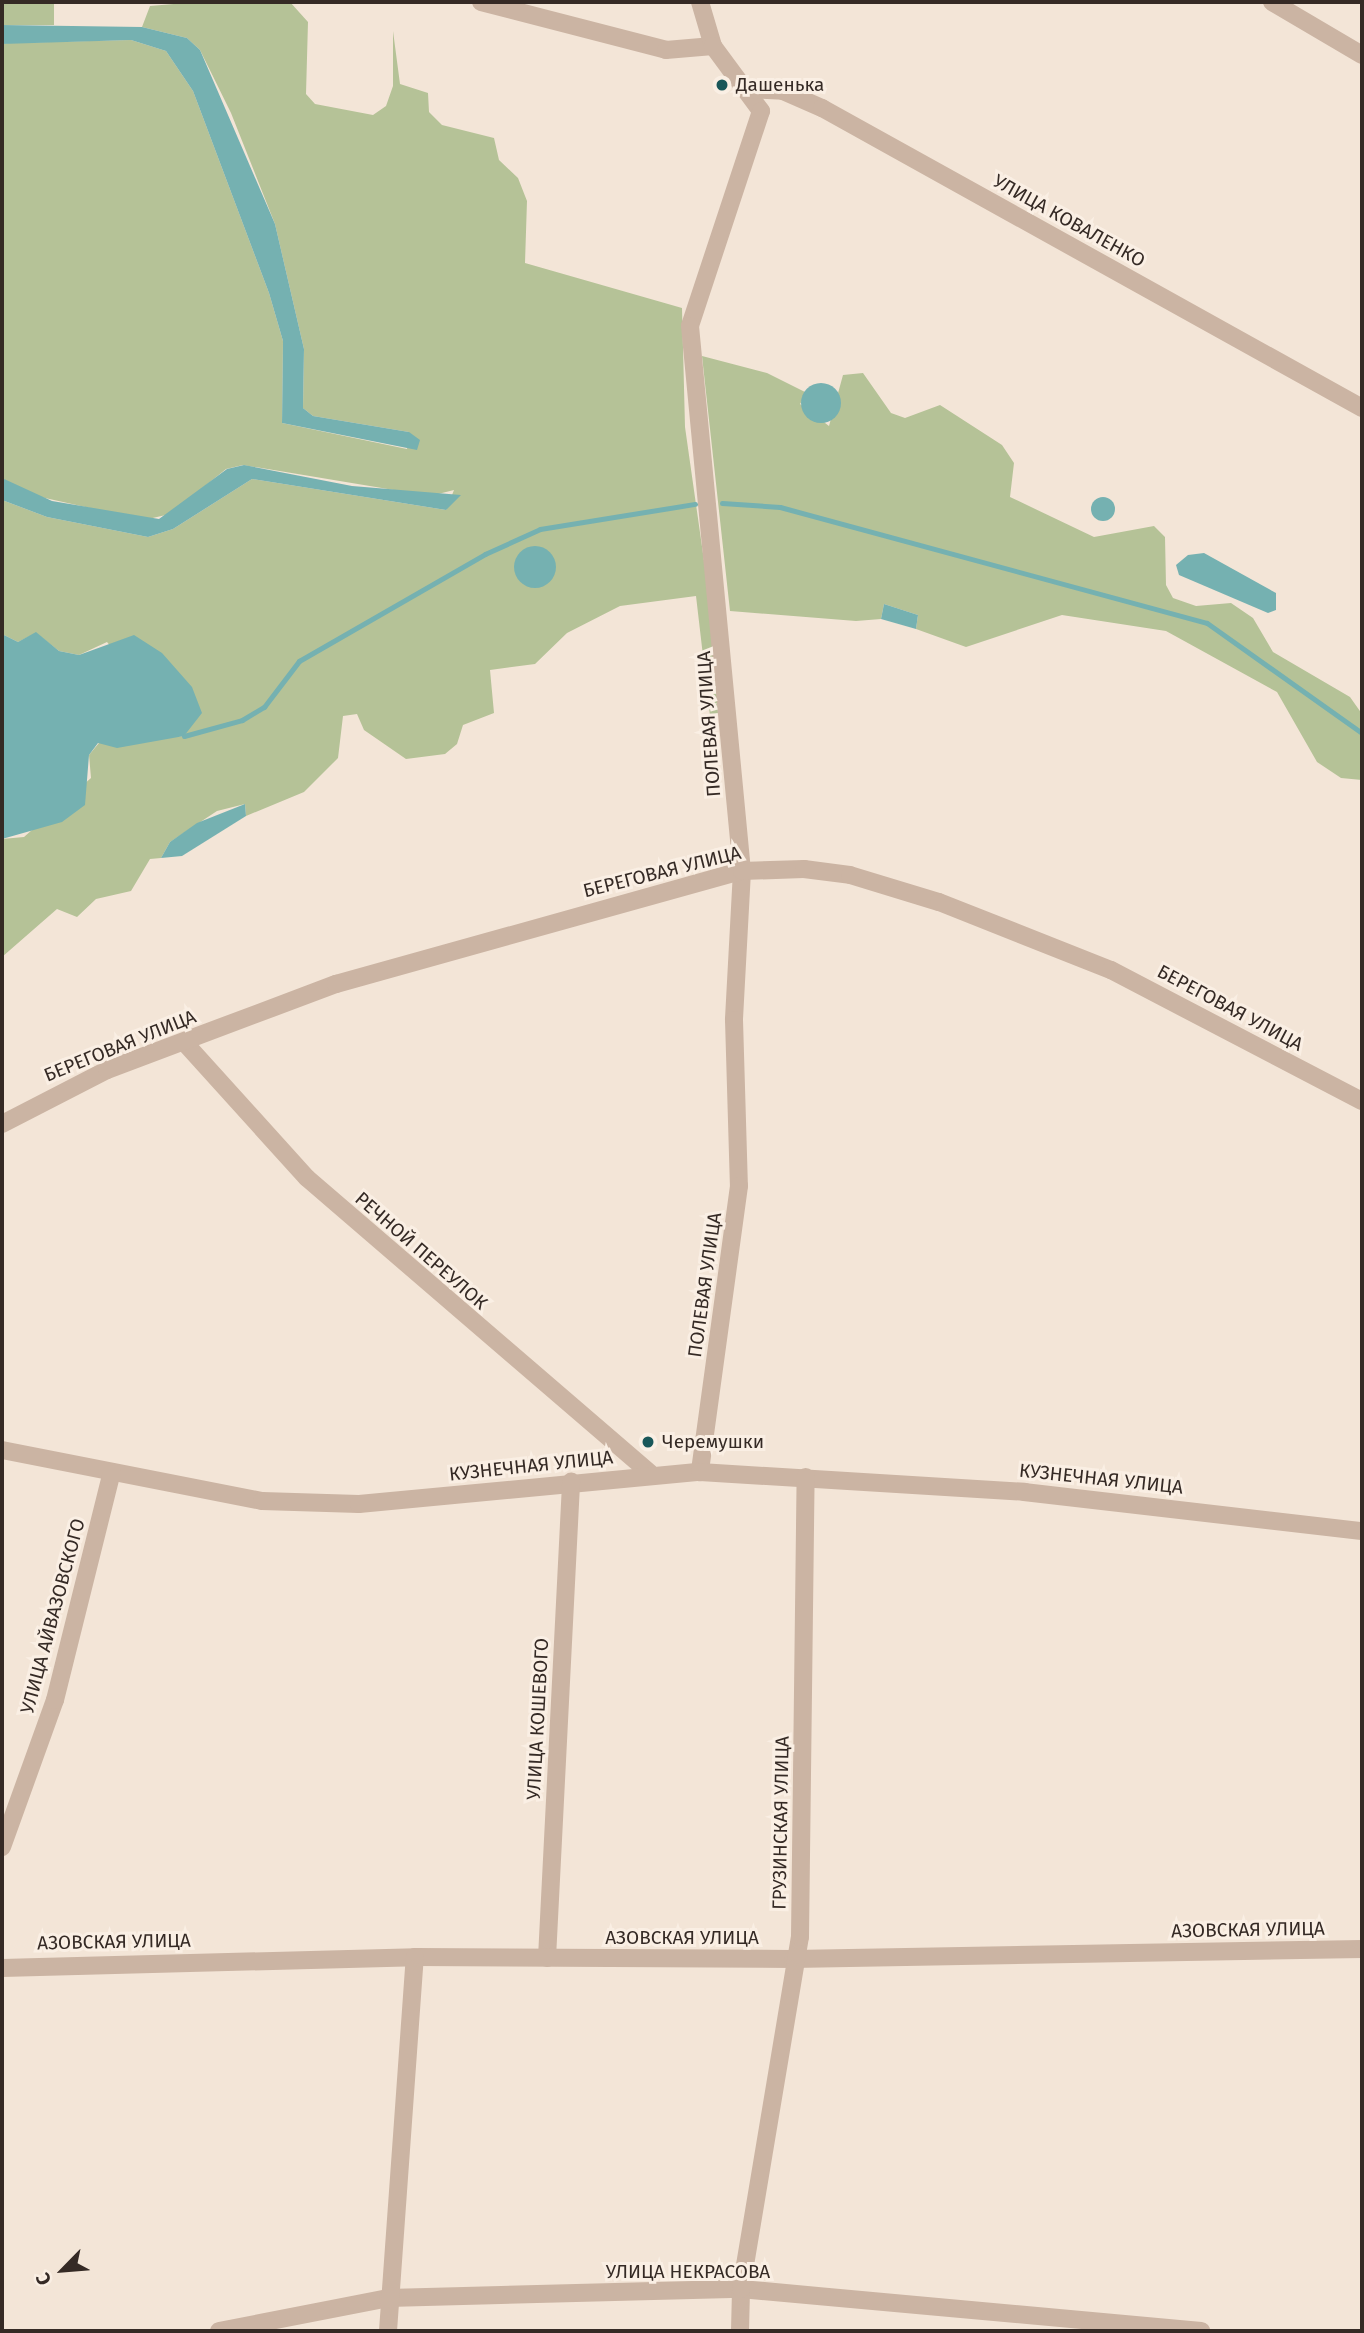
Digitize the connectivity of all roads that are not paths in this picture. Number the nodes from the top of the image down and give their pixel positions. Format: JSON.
{"nodes":[{"id":1,"x":481,"y":2,"type":"edge"},
{"id":2,"x":700,"y":2,"type":"edge"},
{"id":3,"x":1272,"y":2,"type":"edge"},
{"id":4,"x":713,"y":46,"type":"junction"},
{"id":5,"x":1362,"y":55,"type":"edge"},
{"id":6,"x":750,"y":89,"type":"junction"},
{"id":7,"x":1362,"y":408,"type":"edge"},
{"id":8,"x":742,"y":871,"type":"junction"},
{"id":9,"x":184,"y":1042,"type":"junction"},
{"id":10,"x":1362,"y":1101,"type":"edge"},
{"id":11,"x":2,"y":1124,"type":"edge"},
{"id":12,"x":2,"y":1450,"type":"edge"},
{"id":13,"x":112,"y":1472,"type":"junction"},
{"id":14,"x":700,"y":1472,"type":"junction"},
{"id":15,"x":650,"y":1474,"type":"junction"},
{"id":16,"x":806,"y":1477,"type":"junction"},
{"id":17,"x":571,"y":1482,"type":"junction"},
{"id":18,"x":1362,"y":1531,"type":"edge"},
{"id":19,"x":2,"y":1847,"type":"edge"},
{"id":20,"x":1362,"y":1949,"type":"edge"},
{"id":21,"x":415,"y":1957,"type":"junction"},
{"id":22,"x":547,"y":1958,"type":"junction"},
{"id":23,"x":793,"y":1959,"type":"junction"},
{"id":24,"x":2,"y":1968,"type":"edge"},
{"id":25,"x":741,"y":2289,"type":"junction"},
{"id":26,"x":388,"y":2298,"type":"junction"},
{"id":27,"x":1160,"y":2329,"type":"edge"},
{"id":28,"x":219,"y":2331,"type":"edge"},
{"id":29,"x":388,"y":2331,"type":"edge"},
{"id":30,"x":740,"y":2331,"type":"edge"},
{"id":31,"x":1201,"y":2331,"type":"edge"}],
"edges":[{"from":1,"to":4,"type":"street"},
{"from":2,"to":4,"type":"street","name":"ПОЛЕВАЯ УЛИЦА"},
{"from":3,"to":5,"type":"street"},
{"from":4,"to":6,"type":"street","name":"ПОЛЕВАЯ УЛИЦА"},
{"from":6,"to":7,"type":"street","name":"УЛИЦА КОВАЛЕНКО"},
{"from":6,"to":8,"type":"street","name":"ПОЛЕВАЯ УЛИЦА"},
{"from":8,"to":9,"type":"street","name":"БЕРЕГОВАЯ УЛИЦА"},
{"from":8,"to":10,"type":"street","name":"БЕРЕГОВАЯ УЛИЦА"},
{"from":8,"to":14,"type":"street","name":"ПОЛЕВАЯ УЛИЦА"},
{"from":9,"to":11,"type":"street","name":"БЕРЕГОВАЯ УЛИЦА"},
{"from":9,"to":15,"type":"street","name":"РЕЧНОЙ ПЕРЕУЛОК"},
{"from":12,"to":13,"type":"street","name":"КУЗНЕЧНАЯ УЛИЦА"},
{"from":13,"to":17,"type":"street","name":"КУЗНЕЧНАЯ УЛИЦА"},
{"from":13,"to":19,"type":"street","name":"УЛИЦА АЙВАЗОВСКОГО"},
{"from":14,"to":15,"type":"street","name":"КУЗНЕЧНАЯ УЛИЦА"},
{"from":14,"to":16,"type":"street","name":"КУЗНЕЧНАЯ УЛИЦА"},
{"from":15,"to":17,"type":"street","name":"КУЗНЕЧНАЯ УЛИЦА"},
{"from":16,"to":18,"type":"street","name":"КУЗНЕЧНАЯ УЛИЦА"},
{"from":16,"to":23,"type":"street","name":"ГРУЗИНСКАЯ УЛИЦА"},
{"from":17,"to":22,"type":"street","name":"УЛИЦА КОШЕВОГО"},
{"from":20,"to":23,"type":"street","name":"АЗОВСКАЯ УЛИЦА"},
{"from":21,"to":22,"type":"street","name":"АЗОВСКАЯ УЛИЦА"},
{"from":21,"to":24,"type":"street","name":"АЗОВСКАЯ УЛИЦА"},
{"from":21,"to":26,"type":"street"},
{"from":22,"to":23,"type":"street","name":"АЗОВСКАЯ УЛИЦА"},
{"from":23,"to":25,"type":"street","name":"ГРУЗИНСКАЯ УЛИЦА"},
{"from":25,"to":26,"type":"street","name":"УЛИЦА НЕКРАСОВА"},
{"from":25,"to":27,"type":"street","name":"УЛИЦА НЕКРАСОВА"},
{"from":25,"to":30,"type":"street","name":"ГРУЗИНСКАЯ УЛИЦА"},
{"from":26,"to":28,"type":"street","name":"УЛИЦА НЕКРАСОВА"},
{"from":26,"to":29,"type":"street"},
{"from":27,"to":31,"type":"street","name":"УЛИЦА НЕКРАСОВА"}]}
